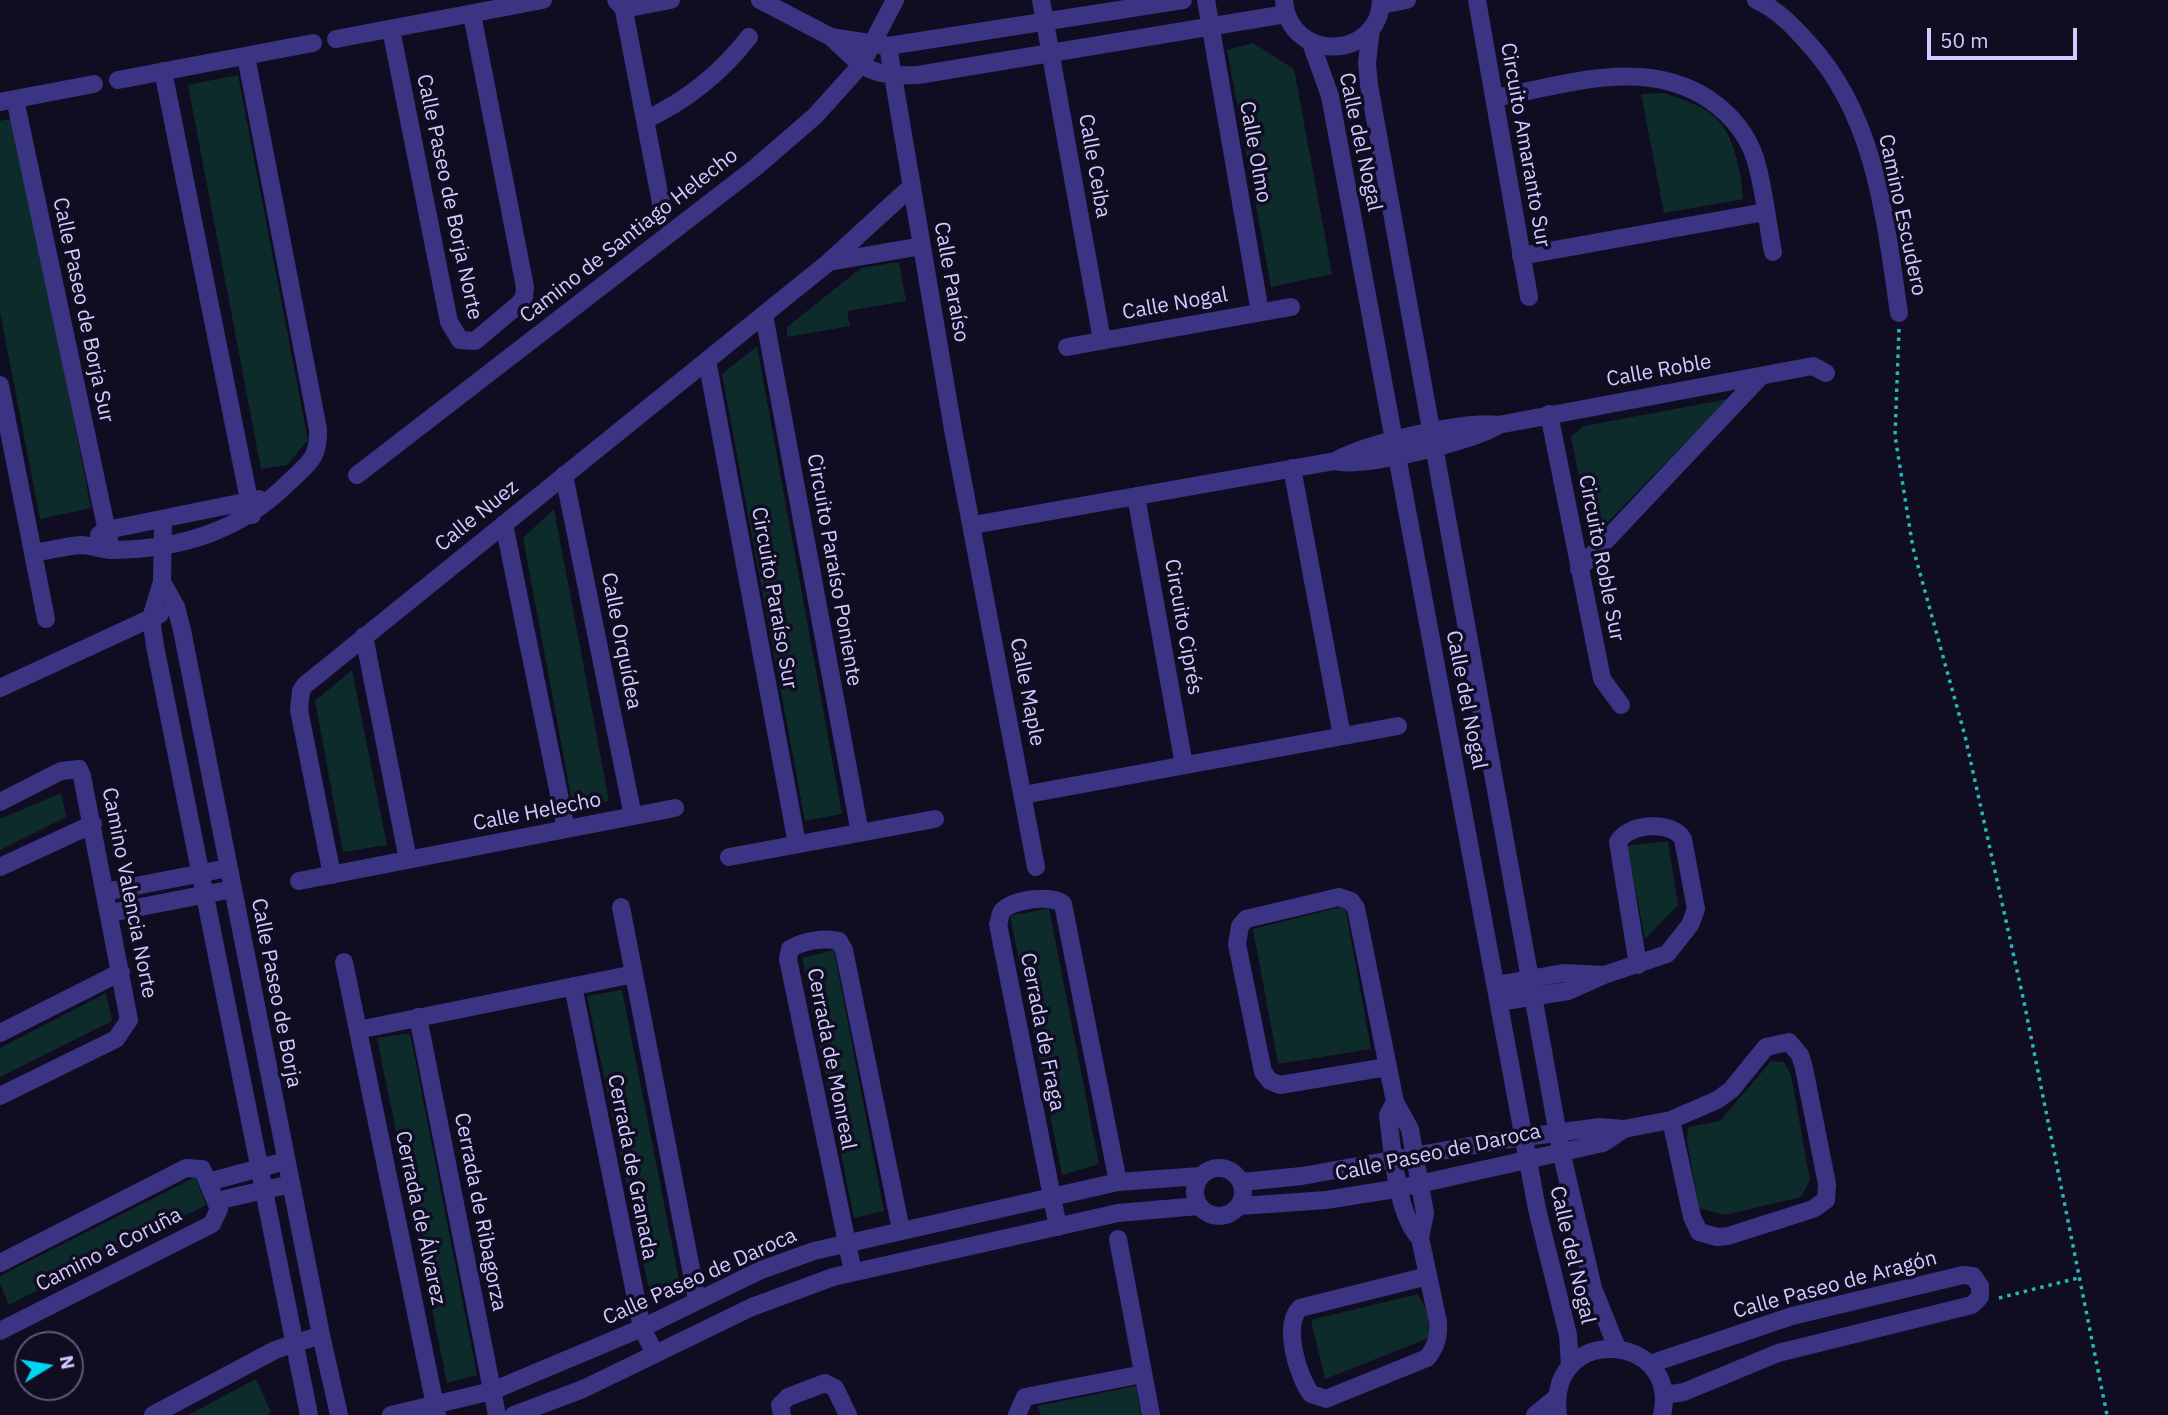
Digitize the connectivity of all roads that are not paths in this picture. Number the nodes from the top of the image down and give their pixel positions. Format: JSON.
{"nodes":[{"id":1,"x":543,"y":0,"type":"edge"},
{"id":2,"x":671,"y":0,"type":"edge"},
{"id":3,"x":760,"y":0,"type":"edge"},
{"id":4,"x":895,"y":0,"type":"edge"},
{"id":5,"x":1041,"y":0,"type":"edge"},
{"id":6,"x":1183,"y":0,"type":"edge"},
{"id":7,"x":1206,"y":0,"type":"edge"},
{"id":8,"x":1407,"y":0,"type":"edge"},
{"id":9,"x":1477,"y":0,"type":"edge"},
{"id":10,"x":1381,"y":2,"type":"edge"},
{"id":11,"x":1763,"y":2,"type":"edge"},
{"id":12,"x":620,"y":3,"type":"edge"},
{"id":13,"x":1285,"y":7,"type":"edge"},
{"id":14,"x":472,"y":13,"type":"junction"},
{"id":15,"x":1045,"y":22,"type":"junction"},
{"id":16,"x":1210,"y":28,"type":"junction"},
{"id":17,"x":391,"y":29,"type":"junction"},
{"id":18,"x":1371,"y":29,"type":"junction"},
{"id":19,"x":749,"y":37,"type":"dead end"},
{"id":20,"x":831,"y":37,"type":"junction"},
{"id":21,"x":336,"y":39,"type":"dead end"},
{"id":22,"x":313,"y":43,"type":"dead end"},
{"id":23,"x":1311,"y":43,"type":"junction"},
{"id":24,"x":879,"y":46,"type":"junction"},
{"id":25,"x":1051,"y":54,"type":"junction"},
{"id":26,"x":246,"y":56,"type":"junction"},
{"id":27,"x":861,"y":65,"type":"junction"},
{"id":28,"x":163,"y":71,"type":"junction"},
{"id":29,"x":893,"y":76,"type":"junction"},
{"id":30,"x":118,"y":80,"type":"dead end"},
{"id":31,"x":94,"y":84,"type":"dead end"},
{"id":32,"x":1494,"y":98,"type":"junction"},
{"id":33,"x":7,"y":101,"type":"edge"},
{"id":34,"x":645,"y":120,"type":"junction"},
{"id":35,"x":912,"y":186,"type":"junction"},
{"id":36,"x":661,"y":203,"type":"dead end"},
{"id":37,"x":1765,"y":212,"type":"junction"},
{"id":38,"x":922,"y":246,"type":"junction"},
{"id":39,"x":1773,"y":252,"type":"dead end"},
{"id":40,"x":1521,"y":256,"type":"junction"},
{"id":41,"x":829,"y":262,"type":"junction"},
{"id":42,"x":1529,"y":297,"type":"dead end"},
{"id":43,"x":1291,"y":307,"type":"dead end"},
{"id":44,"x":1260,"y":312,"type":"junction"},
{"id":45,"x":1899,"y":313,"type":"road end"},
{"id":46,"x":764,"y":315,"type":"junction"},
{"id":47,"x":1102,"y":340,"type":"junction"},
{"id":48,"x":1067,"y":346,"type":"dead end"},
{"id":49,"x":707,"y":360,"type":"junction"},
{"id":50,"x":1826,"y":373,"type":"dead end"},
{"id":51,"x":1761,"y":376,"type":"junction"},
{"id":52,"x":0,"y":385,"type":"edge"},
{"id":53,"x":1549,"y":414,"type":"junction"},
{"id":54,"x":1435,"y":439,"type":"junction"},
{"id":55,"x":1396,"y":448,"type":"junction"},
{"id":56,"x":1292,"y":468,"type":"junction"},
{"id":57,"x":357,"y":475,"type":"dead end"},
{"id":58,"x":564,"y":475,"type":"junction"},
{"id":59,"x":1136,"y":496,"type":"junction"},
{"id":60,"x":251,"y":508,"type":"junction"},
{"id":61,"x":163,"y":520,"type":"junction"},
{"id":62,"x":504,"y":524,"type":"junction"},
{"id":63,"x":973,"y":525,"type":"junction"},
{"id":64,"x":107,"y":530,"type":"junction"},
{"id":65,"x":163,"y":544,"type":"junction"},
{"id":66,"x":83,"y":545,"type":"junction"},
{"id":67,"x":111,"y":550,"type":"junction"},
{"id":68,"x":33,"y":553,"type":"junction"},
{"id":69,"x":1579,"y":569,"type":"junction"},
{"id":70,"x":162,"y":582,"type":"junction"},
{"id":71,"x":176,"y":607,"type":"junction"},
{"id":72,"x":151,"y":618,"type":"junction"},
{"id":73,"x":46,"y":619,"type":"dead end"},
{"id":74,"x":363,"y":636,"type":"junction"},
{"id":75,"x":0,"y":688,"type":"edge"},
{"id":76,"x":1621,"y":705,"type":"dead end"},
{"id":77,"x":1398,"y":726,"type":"dead end"},
{"id":78,"x":1342,"y":736,"type":"junction"},
{"id":79,"x":1184,"y":765,"type":"junction"},
{"id":80,"x":1023,"y":795,"type":"junction"},
{"id":81,"x":0,"y":802,"type":"edge"},
{"id":82,"x":675,"y":808,"type":"dead end"},
{"id":83,"x":633,"y":816,"type":"junction"},
{"id":84,"x":935,"y":819,"type":"dead end"},
{"id":85,"x":93,"y":824,"type":"junction"},
{"id":86,"x":566,"y":829,"type":"junction"},
{"id":87,"x":860,"y":833,"type":"junction"},
{"id":88,"x":797,"y":844,"type":"junction"},
{"id":89,"x":729,"y":857,"type":"dead end"},
{"id":90,"x":408,"y":860,"type":"junction"},
{"id":91,"x":0,"y":867,"type":"edge"},
{"id":92,"x":1036,"y":867,"type":"dead end"},
{"id":93,"x":229,"y":868,"type":"junction"},
{"id":94,"x":200,"y":874,"type":"junction"},
{"id":95,"x":332,"y":874,"type":"junction"},
{"id":96,"x":299,"y":881,"type":"dead end"},
{"id":97,"x":233,"y":889,"type":"junction"},
{"id":98,"x":105,"y":892,"type":"junction"},
{"id":99,"x":204,"y":895,"type":"junction"},
{"id":100,"x":621,"y":907,"type":"dead end"},
{"id":101,"x":110,"y":913,"type":"junction"},
{"id":102,"x":344,"y":962,"type":"dead end"},
{"id":103,"x":1638,"y":965,"type":"junction"},
{"id":104,"x":121,"y":972,"type":"junction"},
{"id":105,"x":634,"y":974,"type":"junction"},
{"id":106,"x":573,"y":986,"type":"junction"},
{"id":107,"x":1531,"y":988,"type":"junction"},
{"id":108,"x":1497,"y":993,"type":"junction"},
{"id":109,"x":418,"y":1017,"type":"junction"},
{"id":110,"x":358,"y":1030,"type":"junction"},
{"id":111,"x":0,"y":1033,"type":"edge"},
{"id":112,"x":1387,"y":1067,"type":"junction"},
{"id":113,"x":0,"y":1097,"type":"edge"},
{"id":114,"x":1395,"y":1102,"type":"junction"},
{"id":115,"x":1671,"y":1120,"type":"junction"},
{"id":116,"x":1524,"y":1139,"type":"junction"},
{"id":117,"x":1560,"y":1142,"type":"junction"},
{"id":118,"x":1415,"y":1157,"type":"junction"},
{"id":119,"x":1529,"y":1158,"type":"junction"},
{"id":120,"x":1395,"y":1160,"type":"junction"},
{"id":121,"x":286,"y":1161,"type":"junction"},
{"id":122,"x":258,"y":1168,"type":"junction"},
{"id":123,"x":1200,"y":1176,"type":"junction"},
{"id":124,"x":208,"y":1182,"type":"junction"},
{"id":125,"x":1118,"y":1182,"type":"junction"},
{"id":126,"x":1242,"y":1182,"type":"junction"},
{"id":127,"x":291,"y":1184,"type":"junction"},
{"id":128,"x":1420,"y":1185,"type":"junction"},
{"id":129,"x":1401,"y":1188,"type":"junction"},
{"id":130,"x":262,"y":1190,"type":"junction"},
{"id":131,"x":1051,"y":1197,"type":"junction"},
{"id":132,"x":216,"y":1201,"type":"junction"},
{"id":133,"x":1199,"y":1206,"type":"junction"},
{"id":134,"x":1240,"y":1206,"type":"junction"},
{"id":135,"x":1058,"y":1227,"type":"junction"},
{"id":136,"x":901,"y":1230,"type":"junction"},
{"id":137,"x":1420,"y":1238,"type":"junction"},
{"id":138,"x":1118,"y":1239,"type":"dead end"},
{"id":139,"x":845,"y":1242,"type":"junction"},
{"id":140,"x":0,"y":1263,"type":"edge"},
{"id":141,"x":761,"y":1270,"type":"junction"},
{"id":142,"x":853,"y":1272,"type":"junction"},
{"id":143,"x":1428,"y":1276,"type":"junction"},
{"id":144,"x":772,"y":1299,"type":"junction"},
{"id":145,"x":697,"y":1300,"type":"junction"},
{"id":146,"x":1,"y":1327,"type":"edge"},
{"id":147,"x":642,"y":1328,"type":"junction"},
{"id":148,"x":321,"y":1335,"type":"junction"},
{"id":149,"x":292,"y":1342,"type":"junction"},
{"id":150,"x":1617,"y":1348,"type":"junction"},
{"id":151,"x":654,"y":1354,"type":"junction"},
{"id":152,"x":1650,"y":1364,"type":"junction"},
{"id":153,"x":1570,"y":1366,"type":"junction"},
{"id":154,"x":1143,"y":1374,"type":"junction"},
{"id":155,"x":492,"y":1391,"type":"junction"},
{"id":156,"x":1664,"y":1395,"type":"junction"},
{"id":157,"x":1557,"y":1406,"type":"edge"},
{"id":158,"x":436,"y":1411,"type":"edge"},
{"id":159,"x":153,"y":1415,"type":"edge"},
{"id":160,"x":309,"y":1415,"type":"edge"},
{"id":161,"x":339,"y":1415,"type":"edge"},
{"id":162,"x":391,"y":1415,"type":"edge"},
{"id":163,"x":497,"y":1415,"type":"edge"},
{"id":164,"x":514,"y":1415,"type":"edge"},
{"id":165,"x":782,"y":1415,"type":"edge"},
{"id":166,"x":848,"y":1415,"type":"edge"},
{"id":167,"x":1017,"y":1415,"type":"edge"},
{"id":168,"x":1151,"y":1415,"type":"edge"},
{"id":169,"x":1535,"y":1415,"type":"edge"},
{"id":170,"x":1662,"y":1415,"type":"edge"}],
"edges":[{"from":1,"to":14,"type":"street"},
{"from":2,"to":12,"type":"street"},
{"from":3,"to":20,"type":"street"},
{"from":4,"to":24,"type":"street","name":"Camino de Santiago Helecho"},
{"from":5,"to":15,"type":"street","name":"Calle Ceiba"},
{"from":6,"to":15,"type":"street"},
{"from":7,"to":16,"type":"street","name":"Calle Olmo"},
{"from":8,"to":10,"type":"street"},
{"from":9,"to":32,"type":"street","name":"Circuito Amaranto Sur"},
{"from":10,"to":18,"type":"street","name":"Calle del Nogal"},
{"from":11,"to":45,"type":"street","name":"Camino Escudero"},
{"from":12,"to":34,"type":"street"},
{"from":13,"to":16,"type":"street"},
{"from":13,"to":23,"type":"street"},
{"from":14,"to":17,"type":"street"},
{"from":14,"to":17,"type":"street","name":"Calle Paseo de Borja Norte"},
{"from":15,"to":24,"type":"street"},
{"from":15,"to":25,"type":"street","name":"Calle Ceiba"},
{"from":16,"to":25,"type":"street"},
{"from":16,"to":44,"type":"street","name":"Calle Olmo"},
{"from":17,"to":21,"type":"street"},
{"from":18,"to":23,"type":"street"},
{"from":18,"to":54,"type":"street","name":"Calle del Nogal"},
{"from":19,"to":34,"type":"street"},
{"from":20,"to":24,"type":"street"},
{"from":20,"to":27,"type":"street"},
{"from":22,"to":26,"type":"street"},
{"from":23,"to":55,"type":"street","name":"Calle del Nogal"},
{"from":24,"to":27,"type":"street","name":"Camino de Santiago Helecho"},
{"from":24,"to":29,"type":"street","name":"Calle Paraíso"},
{"from":25,"to":29,"type":"street"},
{"from":25,"to":47,"type":"street","name":"Calle Ceiba"},
{"from":26,"to":28,"type":"street"},
{"from":26,"to":60,"type":"street"},
{"from":27,"to":29,"type":"street"},
{"from":27,"to":57,"type":"street","name":"Camino de Santiago Helecho"},
{"from":28,"to":30,"type":"street"},
{"from":28,"to":60,"type":"street"},
{"from":29,"to":35,"type":"street","name":"Calle Paraíso"},
{"from":31,"to":33,"type":"street","name":"Calle Paseo de Borja Sur"},
{"from":32,"to":37,"type":"street"},
{"from":32,"to":40,"type":"street","name":"Circuito Amaranto Sur"},
{"from":33,"to":64,"type":"street","name":"Calle Paseo de Borja Sur"},
{"from":34,"to":36,"type":"street"},
{"from":35,"to":38,"type":"street","name":"Calle Paraíso"},
{"from":35,"to":41,"type":"street","name":"Calle Nuez"},
{"from":37,"to":39,"type":"street"},
{"from":37,"to":40,"type":"street"},
{"from":38,"to":41,"type":"street","name":"Calle Nuez"},
{"from":38,"to":63,"type":"street","name":"Calle Paraíso"},
{"from":40,"to":42,"type":"street","name":"Circuito Amaranto Sur"},
{"from":41,"to":46,"type":"street","name":"Calle Nuez"},
{"from":43,"to":44,"type":"street","name":"Calle Nogal"},
{"from":44,"to":47,"type":"street","name":"Calle Nogal"},
{"from":46,"to":49,"type":"street","name":"Calle Nuez"},
{"from":46,"to":87,"type":"street","name":"Circuito Paraíso Poniente"},
{"from":47,"to":48,"type":"street","name":"Calle Nogal"},
{"from":49,"to":58,"type":"street","name":"Calle Nuez"},
{"from":49,"to":88,"type":"street","name":"Circuito Paraíso Sur"},
{"from":50,"to":51,"type":"street","name":"Calle Roble"},
{"from":51,"to":53,"type":"street","name":"Calle Roble"},
{"from":51,"to":69,"type":"street"},
{"from":52,"to":68,"type":"street"},
{"from":53,"to":54,"type":"street","name":"Calle Roble"},
{"from":53,"to":69,"type":"street","name":"Circuito Roble Sur"},
{"from":54,"to":55,"type":"street","name":"Calle Roble"},
{"from":54,"to":107,"type":"street","name":"Calle del Nogal"},
{"from":55,"to":56,"type":"street"},
{"from":55,"to":108,"type":"street","name":"Calle del Nogal"},
{"from":56,"to":59,"type":"street"},
{"from":56,"to":78,"type":"street"},
{"from":58,"to":62,"type":"street","name":"Calle Nuez"},
{"from":58,"to":83,"type":"street","name":"Calle Orquídea"},
{"from":59,"to":63,"type":"street"},
{"from":59,"to":79,"type":"street","name":"Circuito Ciprés"},
{"from":60,"to":61,"type":"street"},
{"from":60,"to":65,"type":"street"},
{"from":61,"to":64,"type":"street"},
{"from":61,"to":65,"type":"street"},
{"from":62,"to":74,"type":"street","name":"Calle Nuez"},
{"from":62,"to":86,"type":"street"},
{"from":63,"to":80,"type":"street","name":"Calle Maple"},
{"from":64,"to":66,"type":"street"},
{"from":64,"to":67,"type":"street","name":"Calle Paseo de Borja Sur"},
{"from":65,"to":67,"type":"street"},
{"from":65,"to":70,"type":"street"},
{"from":66,"to":67,"type":"street"},
{"from":66,"to":68,"type":"street"},
{"from":68,"to":73,"type":"street"},
{"from":69,"to":76,"type":"street","name":"Circuito Roble Sur"},
{"from":70,"to":71,"type":"street","name":"Calle Paseo de Borja"},
{"from":70,"to":72,"type":"street"},
{"from":71,"to":72,"type":"street"},
{"from":71,"to":93,"type":"street","name":"Calle Paseo de Borja"},
{"from":72,"to":75,"type":"street"},
{"from":72,"to":94,"type":"street"},
{"from":74,"to":90,"type":"street"},
{"from":74,"to":95,"type":"street","name":"Calle Nuez"},
{"from":77,"to":78,"type":"street"},
{"from":78,"to":79,"type":"street"},
{"from":79,"to":80,"type":"street"},
{"from":80,"to":92,"type":"street","name":"Calle Maple"},
{"from":81,"to":85,"type":"street","name":"Camino Valencia Norte"},
{"from":82,"to":83,"type":"street","name":"Calle Helecho"},
{"from":83,"to":86,"type":"street","name":"Calle Helecho"},
{"from":84,"to":87,"type":"street"},
{"from":85,"to":91,"type":"street"},
{"from":85,"to":98,"type":"street","name":"Camino Valencia Norte"},
{"from":86,"to":90,"type":"street","name":"Calle Helecho"},
{"from":87,"to":88,"type":"street"},
{"from":88,"to":89,"type":"street"},
{"from":90,"to":95,"type":"street","name":"Calle Helecho"},
{"from":93,"to":94,"type":"street"},
{"from":93,"to":97,"type":"street","name":"Calle Paseo de Borja"},
{"from":94,"to":98,"type":"street"},
{"from":94,"to":99,"type":"street"},
{"from":95,"to":96,"type":"street","name":"Calle Helecho"},
{"from":97,"to":99,"type":"street"},
{"from":97,"to":121,"type":"street","name":"Calle Paseo de Borja"},
{"from":98,"to":101,"type":"street","name":"Camino Valencia Norte"},
{"from":99,"to":101,"type":"street"},
{"from":99,"to":122,"type":"street"},
{"from":100,"to":105,"type":"street"},
{"from":101,"to":104,"type":"street","name":"Camino Valencia Norte"},
{"from":102,"to":110,"type":"street","name":"Cerrada de Álvarez"},
{"from":103,"to":103,"type":"street"},
{"from":103,"to":107,"type":"street"},
{"from":104,"to":111,"type":"street"},
{"from":104,"to":113,"type":"street","name":"Camino Valencia Norte"},
{"from":105,"to":106,"type":"street"},
{"from":105,"to":145,"type":"street"},
{"from":106,"to":109,"type":"street"},
{"from":106,"to":147,"type":"street","name":"Cerrada de Granada"},
{"from":107,"to":108,"type":"street"},
{"from":107,"to":117,"type":"street","name":"Calle del Nogal"},
{"from":108,"to":116,"type":"street","name":"Calle del Nogal"},
{"from":109,"to":110,"type":"street"},
{"from":109,"to":155,"type":"street","name":"Cerrada de Ribagorza"},
{"from":110,"to":158,"type":"street","name":"Cerrada de Álvarez"},
{"from":112,"to":112,"type":"street"},
{"from":112,"to":114,"type":"street"},
{"from":114,"to":118,"type":"street"},
{"from":114,"to":120,"type":"street"},
{"from":115,"to":115,"type":"street"},
{"from":115,"to":117,"type":"street"},
{"from":116,"to":117,"type":"street","name":"Calle Paseo de Daroca"},
{"from":116,"to":118,"type":"street","name":"Calle Paseo de Daroca"},
{"from":116,"to":119,"type":"street","name":"Calle del Nogal"},
{"from":117,"to":119,"type":"street","name":"Calle Paseo de Daroca"},
{"from":117,"to":150,"type":"street","name":"Calle del Nogal"},
{"from":118,"to":120,"type":"street","name":"Calle Paseo de Daroca"},
{"from":118,"to":128,"type":"street"},
{"from":119,"to":128,"type":"street","name":"Calle Paseo de Daroca"},
{"from":119,"to":153,"type":"street","name":"Calle del Nogal"},
{"from":120,"to":126,"type":"street","name":"Calle Paseo de Daroca"},
{"from":120,"to":129,"type":"street"},
{"from":121,"to":122,"type":"street"},
{"from":121,"to":127,"type":"street","name":"Calle Paseo de Borja"},
{"from":122,"to":124,"type":"street"},
{"from":122,"to":130,"type":"street"},
{"from":123,"to":125,"type":"street","name":"Calle Paseo de Daroca"},
{"from":123,"to":126,"type":"street"},
{"from":123,"to":133,"type":"street"},
{"from":124,"to":132,"type":"street"},
{"from":124,"to":140,"type":"street","name":"Camino a Coruña"},
{"from":125,"to":131,"type":"street","name":"Calle Paseo de Daroca"},
{"from":125,"to":131,"type":"street","name":"Cerrada de Fraga"},
{"from":126,"to":134,"type":"street"},
{"from":127,"to":130,"type":"street"},
{"from":127,"to":148,"type":"street","name":"Calle Paseo de Borja"},
{"from":128,"to":129,"type":"street","name":"Calle Paseo de Daroca"},
{"from":128,"to":137,"type":"street"},
{"from":129,"to":134,"type":"street","name":"Calle Paseo de Daroca"},
{"from":129,"to":137,"type":"street"},
{"from":130,"to":132,"type":"street"},
{"from":130,"to":149,"type":"street"},
{"from":131,"to":135,"type":"street","name":"Cerrada de Fraga"},
{"from":131,"to":136,"type":"street","name":"Calle Paseo de Daroca"},
{"from":132,"to":146,"type":"street","name":"Camino a Coruña"},
{"from":133,"to":134,"type":"street"},
{"from":133,"to":135,"type":"street"},
{"from":135,"to":142,"type":"street"},
{"from":136,"to":139,"type":"street","name":"Calle Paseo de Daroca"},
{"from":136,"to":139,"type":"street","name":"Cerrada de Monreal"},
{"from":137,"to":143,"type":"street"},
{"from":138,"to":154,"type":"street"},
{"from":139,"to":141,"type":"street","name":"Calle Paseo de Daroca"},
{"from":139,"to":142,"type":"street","name":"Cerrada de Monreal"},
{"from":141,"to":144,"type":"street"},
{"from":141,"to":145,"type":"street","name":"Calle Paseo de Daroca"},
{"from":142,"to":144,"type":"street"},
{"from":143,"to":143,"type":"street"},
{"from":144,"to":151,"type":"street"},
{"from":145,"to":147,"type":"street","name":"Calle Paseo de Daroca"},
{"from":147,"to":151,"type":"street","name":"Cerrada de Granada"},
{"from":147,"to":155,"type":"street","name":"Calle Paseo de Daroca"},
{"from":148,"to":149,"type":"street"},
{"from":148,"to":161,"type":"street","name":"Calle Paseo de Borja"},
{"from":149,"to":159,"type":"street"},
{"from":149,"to":160,"type":"street"},
{"from":150,"to":152,"type":"street"},
{"from":150,"to":153,"type":"street"},
{"from":151,"to":164,"type":"street"},
{"from":152,"to":156,"type":"street"},
{"from":152,"to":156,"type":"street","name":"Calle Paseo de Aragón"},
{"from":153,"to":157,"type":"street"},
{"from":154,"to":167,"type":"street"},
{"from":154,"to":168,"type":"street"},
{"from":155,"to":158,"type":"street","name":"Calle Paseo de Daroca"},
{"from":155,"to":163,"type":"street","name":"Cerrada de Ribagorza"},
{"from":156,"to":170,"type":"street"},
{"from":157,"to":169,"type":"street"},
{"from":158,"to":162,"type":"street","name":"Calle Paseo de Daroca"},
{"from":165,"to":166,"type":"street"}]}
